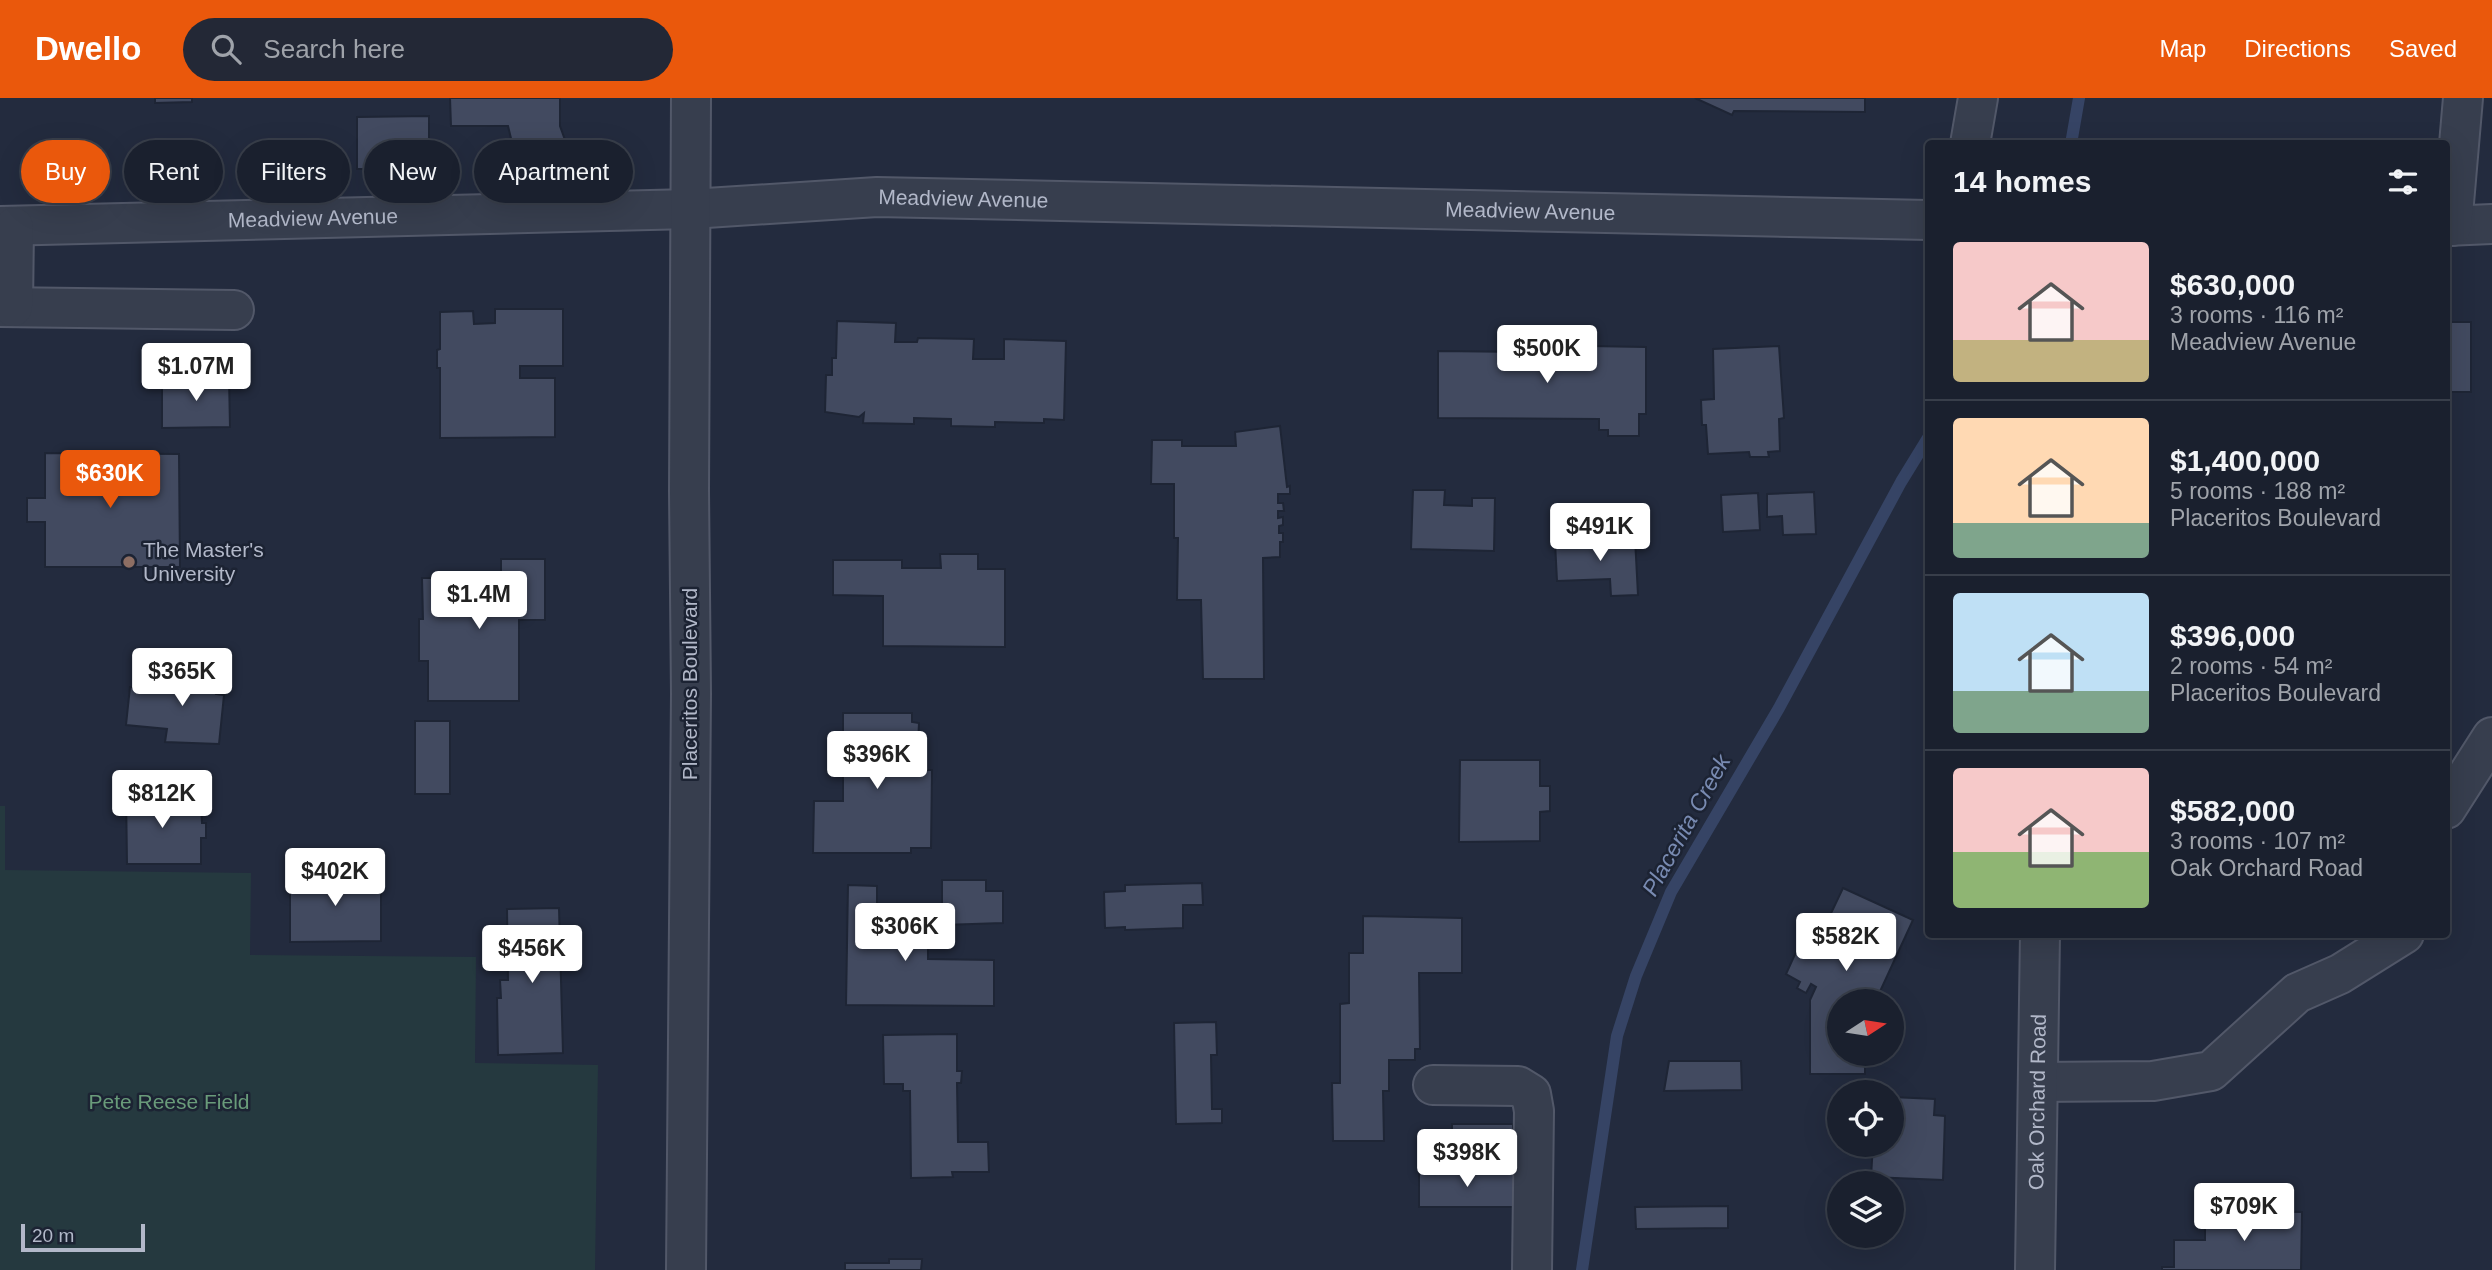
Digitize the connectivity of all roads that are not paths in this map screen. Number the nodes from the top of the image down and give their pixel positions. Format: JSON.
{"nodes":[{"id":1,"x":691,"y":98,"type":"edge"},
{"id":2,"x":1978,"y":98,"type":"edge"},
{"id":3,"x":2463,"y":98,"type":"edge"},
{"id":4,"x":1971,"y":140,"type":"edge"},
{"id":5,"x":691,"y":209,"type":"junction"},
{"id":6,"x":2450,"y":217,"type":"edge"},
{"id":7,"x":1925,"y":220,"type":"edge"},
{"id":8,"x":2492,"y":224,"type":"edge"},
{"id":9,"x":7,"y":226,"type":"edge"},
{"id":10,"x":2450,"y":226,"type":"edge"},
{"id":11,"x":7,"y":307,"type":"edge"},
{"id":12,"x":234,"y":310,"type":"dead end"},
{"id":13,"x":2492,"y":737,"type":"edge"},
{"id":14,"x":2450,"y":803,"type":"edge"},
{"id":15,"x":2040,"y":938,"type":"edge"},
{"id":16,"x":2398,"y":938,"type":"edge"},
{"id":17,"x":2038,"y":1082,"type":"junction"},
{"id":18,"x":1433,"y":1085,"type":"dead end"},
{"id":19,"x":686,"y":1270,"type":"edge"},
{"id":20,"x":1532,"y":1270,"type":"edge"},
{"id":21,"x":2035,"y":1270,"type":"edge"}],
"edges":[{"from":1,"to":5,"type":"street","name":"Placeritos Boulevard"},
{"from":2,"to":4,"type":"street"},
{"from":3,"to":6,"type":"street"},
{"from":5,"to":7,"type":"street","name":"Meadview Avenue"},
{"from":5,"to":9,"type":"street","name":"Meadview Avenue"},
{"from":5,"to":19,"type":"street","name":"Placeritos Boulevard"},
{"from":8,"to":10,"type":"street"},
{"from":9,"to":11,"type":"street"},
{"from":11,"to":12,"type":"street"},
{"from":13,"to":14,"type":"street"},
{"from":15,"to":17,"type":"street","name":"Oak Orchard Road"},
{"from":16,"to":17,"type":"street"},
{"from":17,"to":21,"type":"street","name":"Oak Orchard Road"},
{"from":18,"to":20,"type":"street"}]}
